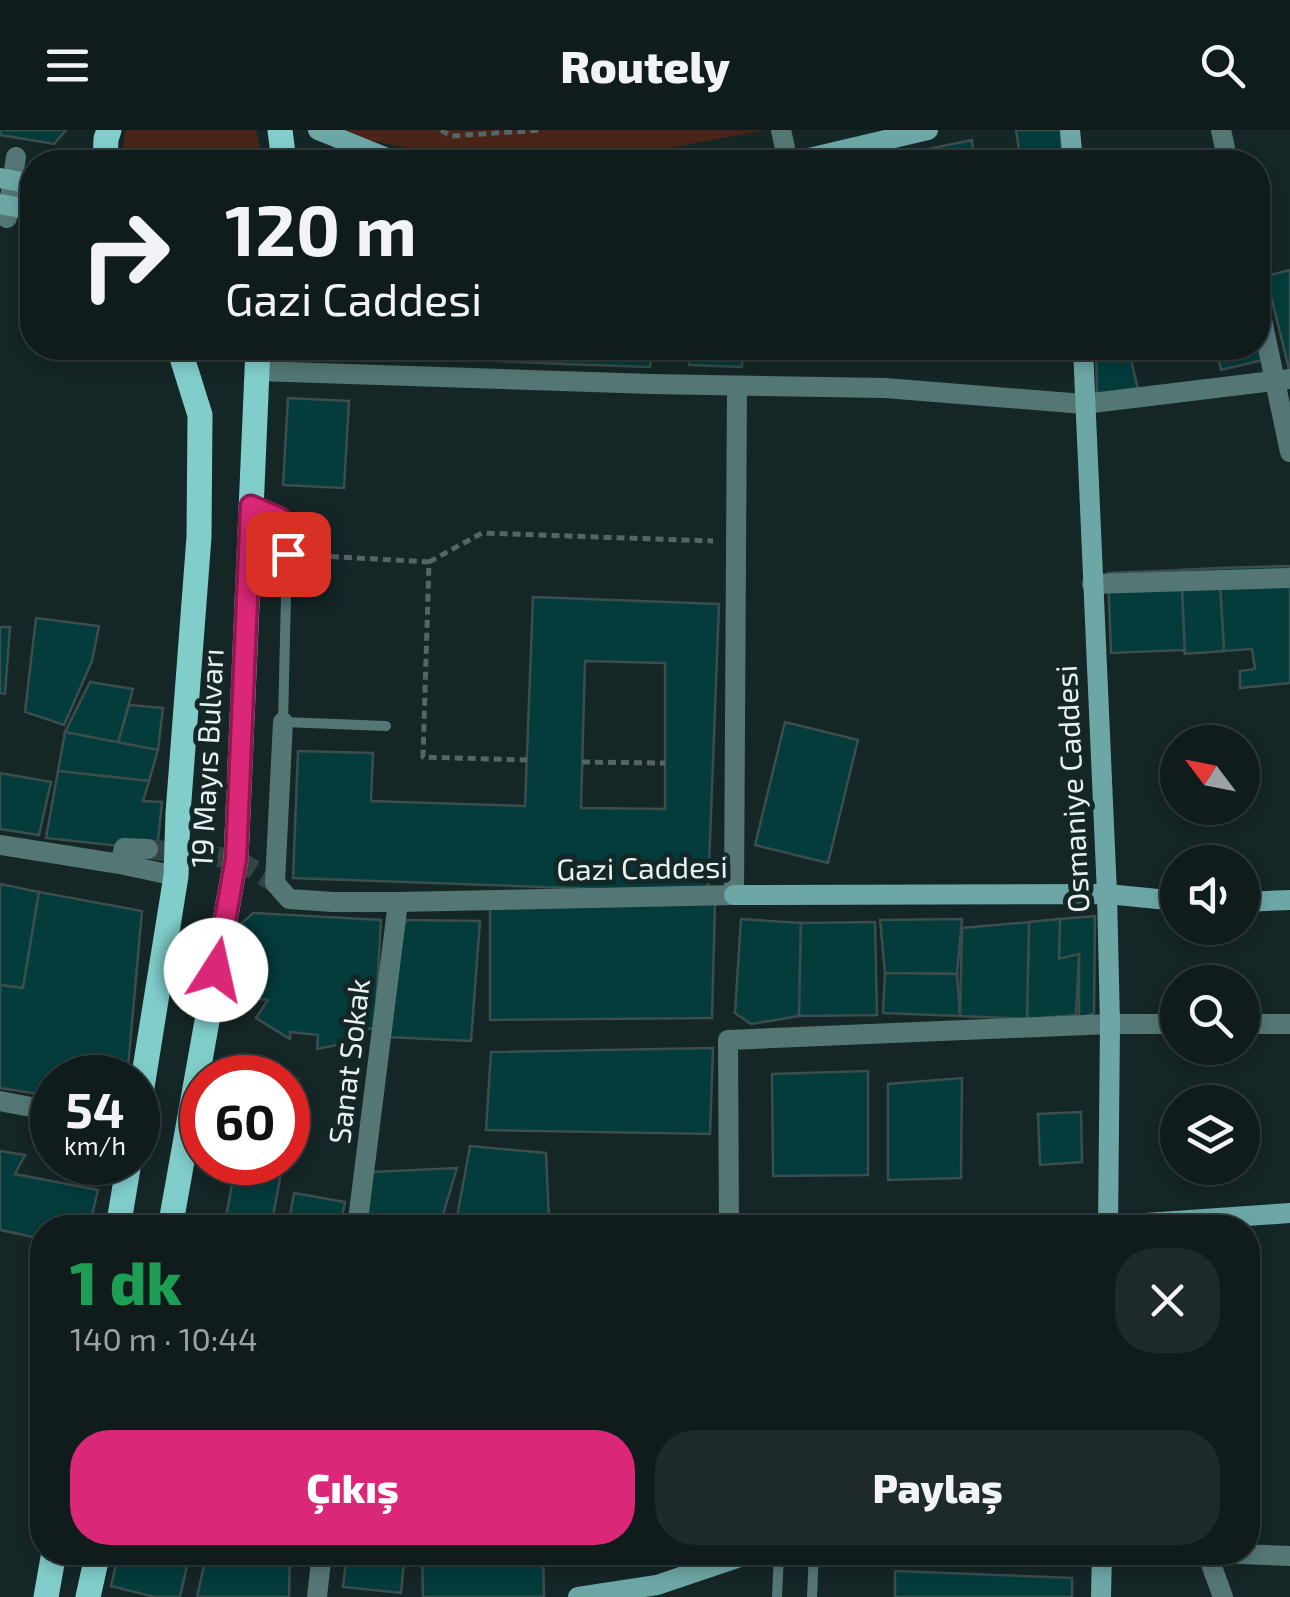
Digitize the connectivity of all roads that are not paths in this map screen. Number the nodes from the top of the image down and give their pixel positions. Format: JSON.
{"nodes":[{"id":1,"x":318,"y":130,"type":"edge"},
{"id":2,"x":928,"y":130,"type":"edge"},
{"id":3,"x":367,"y":150,"type":"edge"},
{"id":4,"x":842,"y":150,"type":"edge"},
{"id":5,"x":16,"y":157,"type":"dead end"},
{"id":6,"x":15,"y":181,"type":"edge"},
{"id":7,"x":5,"y":209,"type":"edge"},
{"id":8,"x":1270,"y":341,"type":"edge"},
{"id":9,"x":182,"y":360,"type":"edge"},
{"id":10,"x":258,"y":360,"type":"edge"},
{"id":11,"x":276,"y":360,"type":"edge"},
{"id":12,"x":1083,"y":360,"type":"edge"},
{"id":13,"x":1282,"y":380,"type":"edge"},
{"id":14,"x":738,"y":386,"type":"junction"},
{"id":15,"x":1084,"y":404,"type":"junction"},
{"id":16,"x":1290,"y":452,"type":"edge"},
{"id":17,"x":251,"y":506,"type":"junction"},
{"id":18,"x":1290,"y":578,"type":"edge"},
{"id":19,"x":1092,"y":584,"type":"junction"},
{"id":20,"x":283,"y":722,"type":"junction"},
{"id":21,"x":386,"y":726,"type":"dead end"},
{"id":22,"x":0,"y":845,"type":"edge"},
{"id":23,"x":148,"y":849,"type":"tunnel mouth"},
{"id":24,"x":120,"y":864,"type":"junction"},
{"id":25,"x":176,"y":876,"type":"junction"},
{"id":26,"x":1107,"y":894,"type":"junction"},
{"id":27,"x":734,"y":895,"type":"junction"},
{"id":28,"x":1160,"y":900,"type":"edge"},
{"id":29,"x":1290,"y":900,"type":"edge"},
{"id":30,"x":1260,"y":901,"type":"edge"},
{"id":31,"x":398,"y":902,"type":"junction"},
{"id":32,"x":1110,"y":1024,"type":"junction"},
{"id":33,"x":1160,"y":1024,"type":"edge"},
{"id":34,"x":1260,"y":1024,"type":"edge"},
{"id":35,"x":1290,"y":1024,"type":"edge"},
{"id":36,"x":147,"y":1055,"type":"edge"},
{"id":37,"x":0,"y":1101,"type":"edge"},
{"id":38,"x":30,"y":1107,"type":"edge"},
{"id":39,"x":125,"y":1185,"type":"edge"},
{"id":40,"x":1290,"y":1214,"type":"edge"},
{"id":41,"x":120,"y":1215,"type":"edge"},
{"id":42,"x":172,"y":1215,"type":"edge"},
{"id":43,"x":359,"y":1215,"type":"edge"},
{"id":44,"x":729,"y":1215,"type":"edge"},
{"id":45,"x":1108,"y":1215,"type":"edge"},
{"id":46,"x":1260,"y":1216,"type":"edge"},
{"id":47,"x":1260,"y":1555,"type":"edge"},
{"id":48,"x":1290,"y":1556,"type":"edge"},
{"id":49,"x":52,"y":1565,"type":"edge"},
{"id":50,"x":95,"y":1565,"type":"edge"},
{"id":51,"x":321,"y":1565,"type":"edge"},
{"id":52,"x":722,"y":1565,"type":"edge"},
{"id":53,"x":779,"y":1565,"type":"edge"},
{"id":54,"x":813,"y":1565,"type":"edge"},
{"id":55,"x":1102,"y":1565,"type":"edge"},
{"id":56,"x":1211,"y":1565,"type":"edge"},
{"id":57,"x":657,"y":1591,"type":"edge"},
{"id":58,"x":46,"y":1597,"type":"edge"},
{"id":59,"x":88,"y":1597,"type":"edge"},
{"id":60,"x":318,"y":1597,"type":"edge"},
{"id":61,"x":578,"y":1597,"type":"edge"},
{"id":62,"x":778,"y":1597,"type":"edge"},
{"id":63,"x":812,"y":1597,"type":"edge"},
{"id":64,"x":1102,"y":1597,"type":"edge"},
{"id":65,"x":1224,"y":1597,"type":"edge"}],
"edges":[{"from":1,"to":3,"type":"street"},
{"from":2,"to":4,"type":"street"},
{"from":5,"to":6,"type":"street"},
{"from":6,"to":7,"type":"street"},
{"from":8,"to":13,"type":"street"},
{"from":9,"to":25,"type":"main road","name":"19 Mayıs Bulvarı"},
{"from":10,"to":17,"type":"main road","name":"19 Mayıs Bulvarı"},
{"from":11,"to":14,"type":"street"},
{"from":12,"to":15,"type":"street","name":"Osmaniye Caddesi"},
{"from":13,"to":15,"type":"street"},
{"from":13,"to":16,"type":"street"},
{"from":14,"to":15,"type":"street"},
{"from":14,"to":27,"type":"street"},
{"from":15,"to":19,"type":"street","name":"Osmaniye Caddesi"},
{"from":17,"to":20,"type":"lane","name":"Gazi Caddesi"},
{"from":17,"to":42,"type":"main road","name":"19 Mayıs Bulvarı"},
{"from":18,"to":19,"type":"street"},
{"from":19,"to":26,"type":"street","name":"Osmaniye Caddesi"},
{"from":20,"to":21,"type":"lane"},
{"from":20,"to":31,"type":"street","name":"Gazi Caddesi"},
{"from":22,"to":24,"type":"street"},
{"from":23,"to":24,"type":"street"},
{"from":24,"to":25,"type":"street"},
{"from":25,"to":36,"type":"main road","name":"19 Mayıs Bulvarı"},
{"from":26,"to":27,"type":"street","name":"Gazi Caddesi"},
{"from":26,"to":28,"type":"street","name":"Gazi Caddesi"},
{"from":26,"to":32,"type":"street","name":"Osmaniye Caddesi"},
{"from":27,"to":31,"type":"street","name":"Gazi Caddesi"},
{"from":29,"to":30,"type":"street"},
{"from":31,"to":43,"type":"street","name":"Sanat Sokak"},
{"from":32,"to":33,"type":"street"},
{"from":32,"to":44,"type":"street"},
{"from":32,"to":45,"type":"street","name":"Osmaniye Caddesi"},
{"from":34,"to":35,"type":"street"},
{"from":37,"to":38,"type":"street"},
{"from":39,"to":41,"type":"main road"},
{"from":40,"to":46,"type":"street"},
{"from":47,"to":48,"type":"street"},
{"from":49,"to":58,"type":"main road"},
{"from":50,"to":59,"type":"main road"},
{"from":51,"to":60,"type":"street"},
{"from":52,"to":57,"type":"street"},
{"from":53,"to":62,"type":"lane"},
{"from":54,"to":63,"type":"lane"},
{"from":55,"to":64,"type":"street"},
{"from":56,"to":65,"type":"street"},
{"from":57,"to":61,"type":"street"}]}
